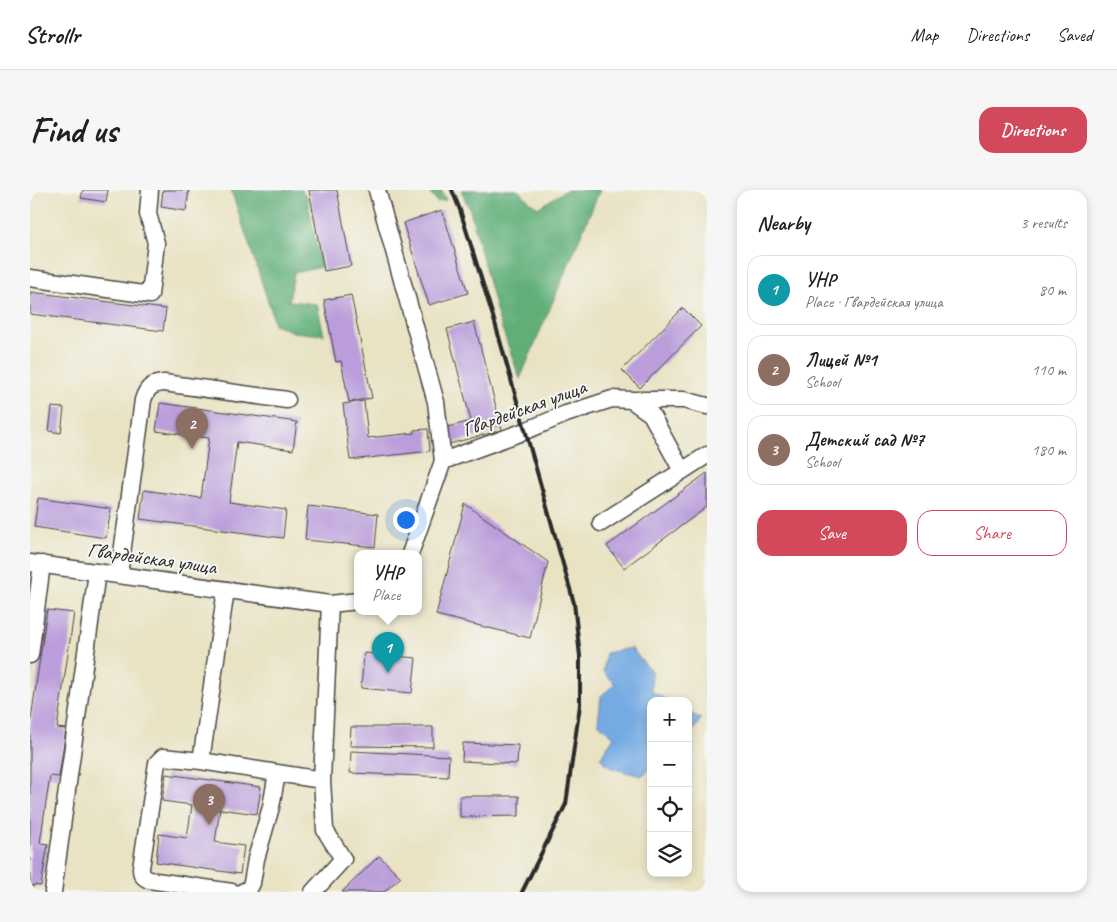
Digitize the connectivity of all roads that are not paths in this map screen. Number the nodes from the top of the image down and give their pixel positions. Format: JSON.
{"nodes":[{"id":1,"x":150,"y":190,"type":"edge"},
{"id":2,"x":377,"y":190,"type":"edge"},
{"id":3,"x":30,"y":278,"type":"edge"},
{"id":4,"x":287,"y":400,"type":"dead end"},
{"id":5,"x":631,"y":400,"type":"junction"},
{"id":6,"x":707,"y":406,"type":"edge"},
{"id":7,"x":707,"y":455,"type":"edge"},
{"id":8,"x":443,"y":461,"type":"junction"},
{"id":9,"x":682,"y":471,"type":"junction"},
{"id":10,"x":601,"y":523,"type":"dead end"},
{"id":11,"x":411,"y":550,"type":"edge"},
{"id":12,"x":36,"y":563,"type":"edge"},
{"id":13,"x":98,"y":572,"type":"junction"},
{"id":14,"x":119,"y":575,"type":"junction"},
{"id":15,"x":226,"y":590,"type":"junction"},
{"id":16,"x":354,"y":601,"type":"edge"},
{"id":17,"x":330,"y":604,"type":"junction"},
{"id":18,"x":30,"y":655,"type":"edge"},
{"id":19,"x":201,"y":762,"type":"junction"},
{"id":20,"x":276,"y":773,"type":"junction"},
{"id":21,"x":322,"y":780,"type":"junction"},
{"id":22,"x":53,"y":892,"type":"edge"},
{"id":23,"x":232,"y":892,"type":"edge"},
{"id":24,"x":242,"y":892,"type":"edge"},
{"id":25,"x":313,"y":892,"type":"edge"}],
"edges":[{"from":1,"to":3,"type":"street"},
{"from":2,"to":8,"type":"street"},
{"from":4,"to":14,"type":"street"},
{"from":5,"to":6,"type":"street","name":"Гвардейская улица"},
{"from":5,"to":8,"type":"street","name":"Гвардейская улица"},
{"from":5,"to":9,"type":"street"},
{"from":7,"to":9,"type":"street"},
{"from":8,"to":11,"type":"street","name":"Гвардейская улица"},
{"from":9,"to":10,"type":"street"},
{"from":12,"to":13,"type":"street","name":"Гвардейская улица"},
{"from":12,"to":18,"type":"street"},
{"from":13,"to":14,"type":"street","name":"Гвардейская улица"},
{"from":13,"to":22,"type":"street"},
{"from":14,"to":15,"type":"street","name":"Гвардейская улица"},
{"from":15,"to":17,"type":"street","name":"Гвардейская улица"},
{"from":15,"to":19,"type":"street"},
{"from":16,"to":17,"type":"street","name":"Гвардейская улица"},
{"from":17,"to":21,"type":"street"},
{"from":19,"to":20,"type":"street"},
{"from":19,"to":23,"type":"street"},
{"from":20,"to":21,"type":"street"},
{"from":20,"to":24,"type":"street"},
{"from":21,"to":25,"type":"street"}]}
